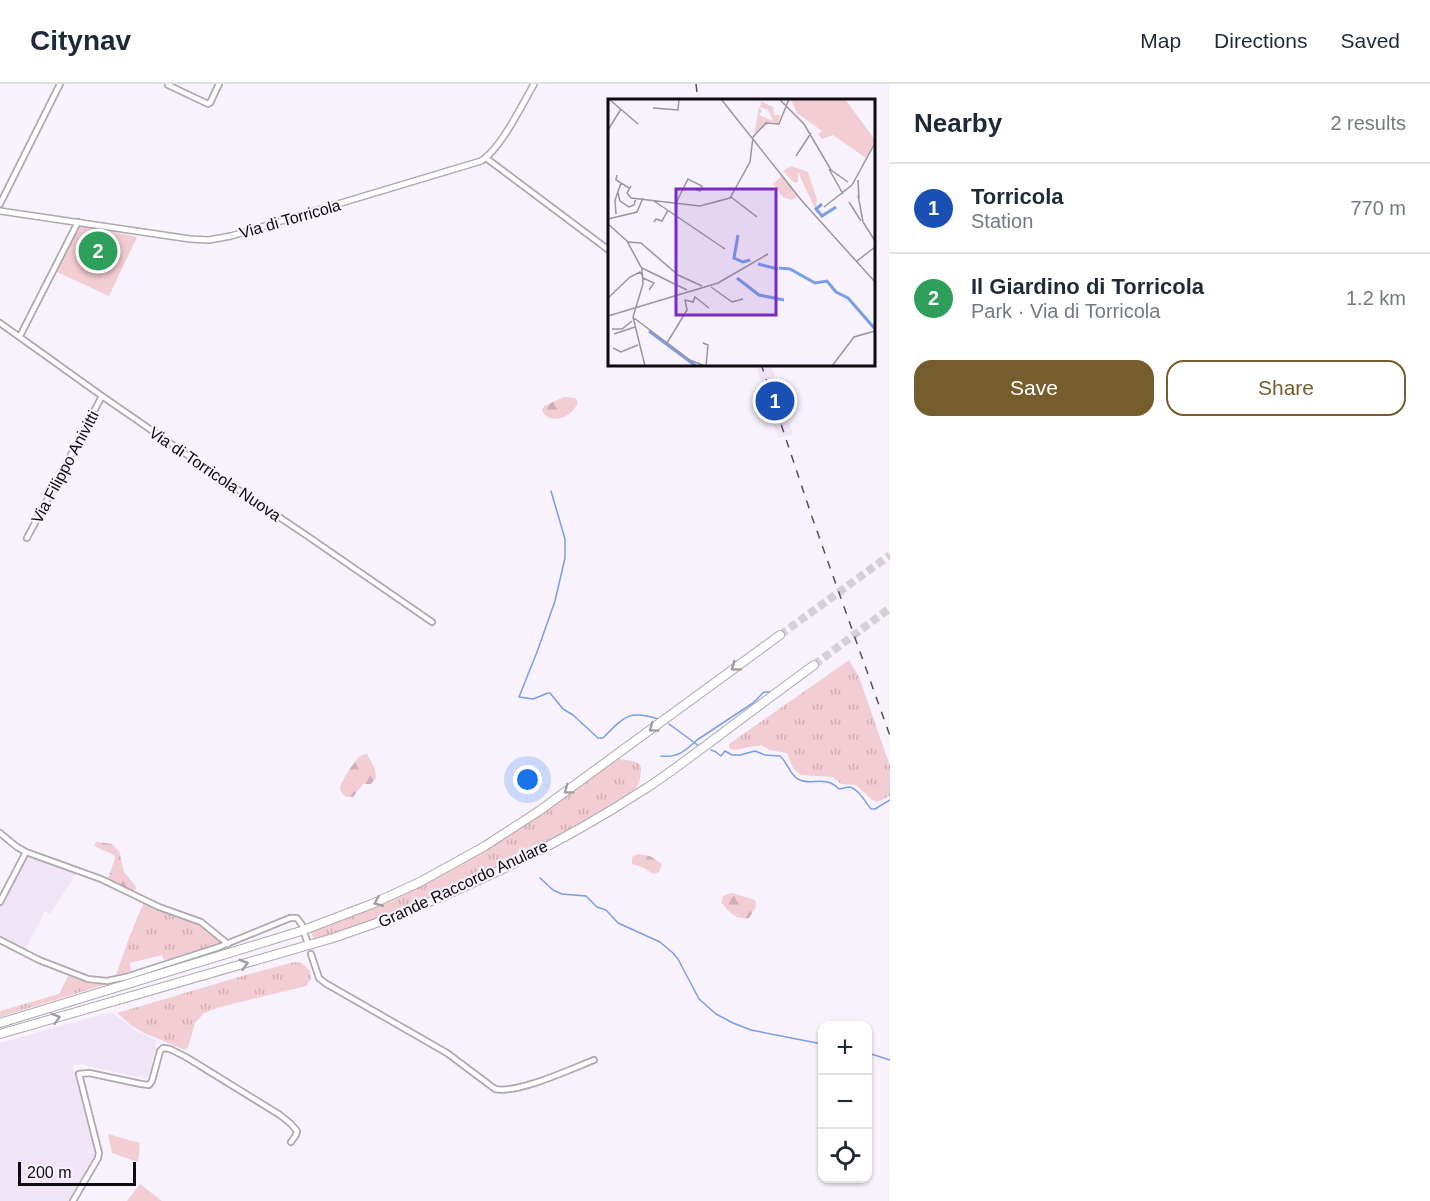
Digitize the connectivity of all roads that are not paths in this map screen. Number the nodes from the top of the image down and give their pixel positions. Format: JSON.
{"nodes":[{"id":1,"x":60,"y":84,"type":"edge"},
{"id":2,"x":219,"y":84,"type":"edge"},
{"id":3,"x":534,"y":84,"type":"edge"},
{"id":4,"x":168,"y":85,"type":"edge"},
{"id":5,"x":486,"y":158,"type":"junction"},
{"id":6,"x":0,"y":204,"type":"edge"},
{"id":7,"x":0,"y":211,"type":"edge"},
{"id":8,"x":78,"y":222,"type":"junction"},
{"id":9,"x":608,"y":250,"type":"edge"},
{"id":10,"x":0,"y":323,"type":"edge"},
{"id":11,"x":20,"y":336,"type":"junction"},
{"id":12,"x":102,"y":396,"type":"junction"},
{"id":13,"x":27,"y":538,"type":"dead end"},
{"id":14,"x":432,"y":622,"type":"dead end"},
{"id":15,"x":780,"y":635,"type":"tunnel mouth"},
{"id":16,"x":814,"y":665,"type":"tunnel mouth"},
{"id":17,"x":0,"y":833,"type":"edge"},
{"id":18,"x":26,"y":852,"type":"junction"},
{"id":19,"x":0,"y":902,"type":"edge"},
{"id":20,"x":302,"y":925,"type":"dead end"},
{"id":21,"x":305,"y":935,"type":"dead end"},
{"id":22,"x":0,"y":940,"type":"edge"},
{"id":23,"x":228,"y":944,"type":"junction"},
{"id":24,"x":308,"y":944,"type":"dead end"},
{"id":25,"x":311,"y":954,"type":"dead end"},
{"id":26,"x":0,"y":1023,"type":"edge"},
{"id":27,"x":0,"y":1034,"type":"edge"},
{"id":28,"x":594,"y":1060,"type":"dead end"},
{"id":29,"x":291,"y":1142,"type":"dead end"},
{"id":30,"x":73,"y":1201,"type":"edge"}],
"edges":[{"from":1,"to":6,"type":"street"},
{"from":2,"to":4,"type":"street"},
{"from":3,"to":5,"type":"street"},
{"from":5,"to":8,"type":"street","name":"Via di Torricola"},
{"from":5,"to":9,"type":"street"},
{"from":7,"to":8,"type":"street","name":"Via di Torricola"},
{"from":8,"to":11,"type":"street"},
{"from":10,"to":11,"type":"street","name":"Via di Torricola Nuova"},
{"from":11,"to":12,"type":"street","name":"Via di Torricola Nuova"},
{"from":12,"to":13,"type":"street","name":"Via Filippo Anivitti"},
{"from":12,"to":14,"type":"street","name":"Via di Torricola Nuova"},
{"from":15,"to":26,"type":"highway","name":"Grande Raccordo Anulare","one_way":true},
{"from":27,"to":16,"type":"highway","name":"Grande Raccordo Anulare","one_way":true},
{"from":17,"to":18,"type":"street"},
{"from":18,"to":19,"type":"street"},
{"from":18,"to":23,"type":"street"},
{"from":20,"to":23,"type":"street"},
{"from":21,"to":24,"type":"street"},
{"from":22,"to":23,"type":"street"},
{"from":25,"to":28,"type":"street"},
{"from":29,"to":30,"type":"street"}]}
